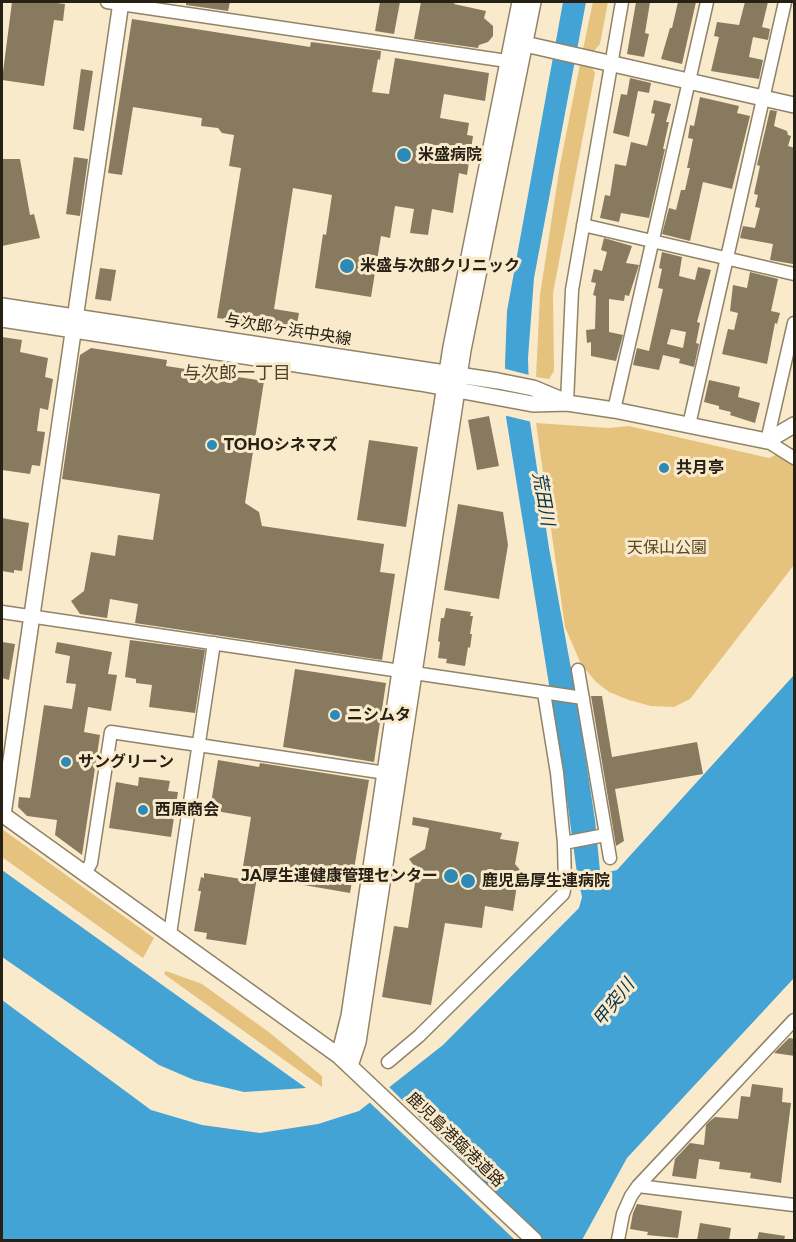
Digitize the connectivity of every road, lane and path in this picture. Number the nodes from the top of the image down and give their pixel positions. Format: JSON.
{"nodes":[{"id":1,"x":116,"y":2,"type":"edge"},
{"id":2,"x":520,"y":2,"type":"edge"},
{"id":3,"x":533,"y":2,"type":"edge"},
{"id":4,"x":622,"y":2,"type":"edge"},
{"id":5,"x":707,"y":2,"type":"edge"},
{"id":6,"x":785,"y":2,"type":"edge"},
{"id":7,"x":518,"y":43,"type":"junction"},
{"id":8,"x":507,"y":61,"type":"junction"},
{"id":9,"x":610,"y":64,"type":"junction"},
{"id":10,"x":688,"y":81,"type":"junction"},
{"id":11,"x":764,"y":98,"type":"junction"},
{"id":12,"x":795,"y":105,"type":"edge"},
{"id":13,"x":489,"y":190,"type":"junction"},
{"id":14,"x":583,"y":225,"type":"junction"},
{"id":15,"x":653,"y":242,"type":"junction"},
{"id":16,"x":727,"y":258,"type":"junction"},
{"id":17,"x":795,"y":274,"type":"edge"},
{"id":18,"x":2,"y":306,"type":"edge"},
{"id":19,"x":2,"y":319,"type":"edge"},
{"id":20,"x":74,"y":323,"type":"junction"},
{"id":21,"x":795,"y":323,"type":"edge"},
{"id":22,"x":452,"y":381,"type":"junction"},
{"id":23,"x":567,"y":402,"type":"junction"},
{"id":24,"x":614,"y":410,"type":"junction"},
{"id":25,"x":689,"y":425,"type":"junction"},
{"id":26,"x":795,"y":425,"type":"edge"},
{"id":27,"x":767,"y":441,"type":"junction"},
{"id":28,"x":795,"y":458,"type":"edge"},
{"id":29,"x":2,"y":612,"type":"edge"},
{"id":30,"x":31,"y":616,"type":"junction"},
{"id":31,"x":214,"y":643,"type":"junction"},
{"id":32,"x":578,"y":670,"type":"dead end"},
{"id":33,"x":407,"y":672,"type":"junction"},
{"id":34,"x":547,"y":693,"type":"junction"},
{"id":35,"x":580,"y":698,"type":"junction"},
{"id":36,"x":199,"y":745,"type":"junction"},
{"id":37,"x":392,"y":774,"type":"junction"},
{"id":38,"x":2,"y":815,"type":"edge"},
{"id":39,"x":603,"y":836,"type":"junction"},
{"id":40,"x":566,"y":842,"type":"junction"},
{"id":41,"x":610,"y":858,"type":"dead end"},
{"id":42,"x":85,"y":874,"type":"junction"},
{"id":43,"x":170,"y":934,"type":"junction"},
{"id":44,"x":795,"y":1020,"type":"edge"},
{"id":45,"x":345,"y":1061,"type":"junction"},
{"id":46,"x":388,"y":1062,"type":"dead end"},
{"id":47,"x":638,"y":1186,"type":"junction"},
{"id":48,"x":795,"y":1205,"type":"edge"},
{"id":49,"x":534,"y":1240,"type":"edge"},
{"id":50,"x":618,"y":1240,"type":"edge"}],
"edges":[{"from":1,"to":8,"type":"street"},
{"from":1,"to":20,"type":"street"},
{"from":2,"to":7,"type":"street"},
{"from":3,"to":7,"type":"street"},
{"from":4,"to":9,"type":"street"},
{"from":5,"to":10,"type":"street"},
{"from":6,"to":11,"type":"street"},
{"from":7,"to":8,"type":"street"},
{"from":7,"to":9,"type":"street"},
{"from":7,"to":13,"type":"street"},
{"from":8,"to":13,"type":"street"},
{"from":9,"to":10,"type":"street"},
{"from":9,"to":14,"type":"street"},
{"from":10,"to":11,"type":"street"},
{"from":10,"to":15,"type":"street"},
{"from":11,"to":12,"type":"street"},
{"from":11,"to":16,"type":"street"},
{"from":13,"to":22,"type":"street"},
{"from":14,"to":15,"type":"street"},
{"from":14,"to":23,"type":"street"},
{"from":15,"to":16,"type":"street"},
{"from":15,"to":24,"type":"street"},
{"from":16,"to":17,"type":"street"},
{"from":16,"to":25,"type":"street"},
{"from":18,"to":20,"type":"street","name":"与次郎ヶ浜中央線"},
{"from":19,"to":20,"type":"street","name":"与次郎ヶ浜中央線"},
{"from":20,"to":22,"type":"street","name":"与次郎ヶ浜中央線"},
{"from":20,"to":30,"type":"street"},
{"from":21,"to":27,"type":"street"},
{"from":22,"to":23,"type":"street","name":"与次郎ヶ浜中央線"},
{"from":22,"to":33,"type":"street"},
{"from":23,"to":24,"type":"street","name":"与次郎ヶ浜中央線"},
{"from":24,"to":25,"type":"street","name":"与次郎ヶ浜中央線"},
{"from":25,"to":27,"type":"street","name":"与次郎ヶ浜中央線"},
{"from":26,"to":27,"type":"street"},
{"from":27,"to":28,"type":"street"},
{"from":29,"to":30,"type":"street"},
{"from":30,"to":31,"type":"street"},
{"from":30,"to":38,"type":"street"},
{"from":31,"to":33,"type":"street"},
{"from":31,"to":36,"type":"street"},
{"from":32,"to":35,"type":"street"},
{"from":33,"to":34,"type":"street"},
{"from":33,"to":37,"type":"street"},
{"from":34,"to":35,"type":"street"},
{"from":34,"to":40,"type":"street"},
{"from":35,"to":39,"type":"street"},
{"from":36,"to":37,"type":"street"},
{"from":36,"to":42,"type":"street"},
{"from":36,"to":43,"type":"street"},
{"from":37,"to":45,"type":"street"},
{"from":38,"to":42,"type":"street","name":"鹿児島港臨港道路"},
{"from":39,"to":40,"type":"street"},
{"from":39,"to":41,"type":"street"},
{"from":40,"to":46,"type":"street"},
{"from":42,"to":43,"type":"street","name":"鹿児島港臨港道路"},
{"from":43,"to":45,"type":"street","name":"鹿児島港臨港道路"},
{"from":44,"to":47,"type":"street"},
{"from":45,"to":49,"type":"street","name":"鹿児島港臨港道路"},
{"from":47,"to":48,"type":"street"},
{"from":47,"to":50,"type":"street"}]}
